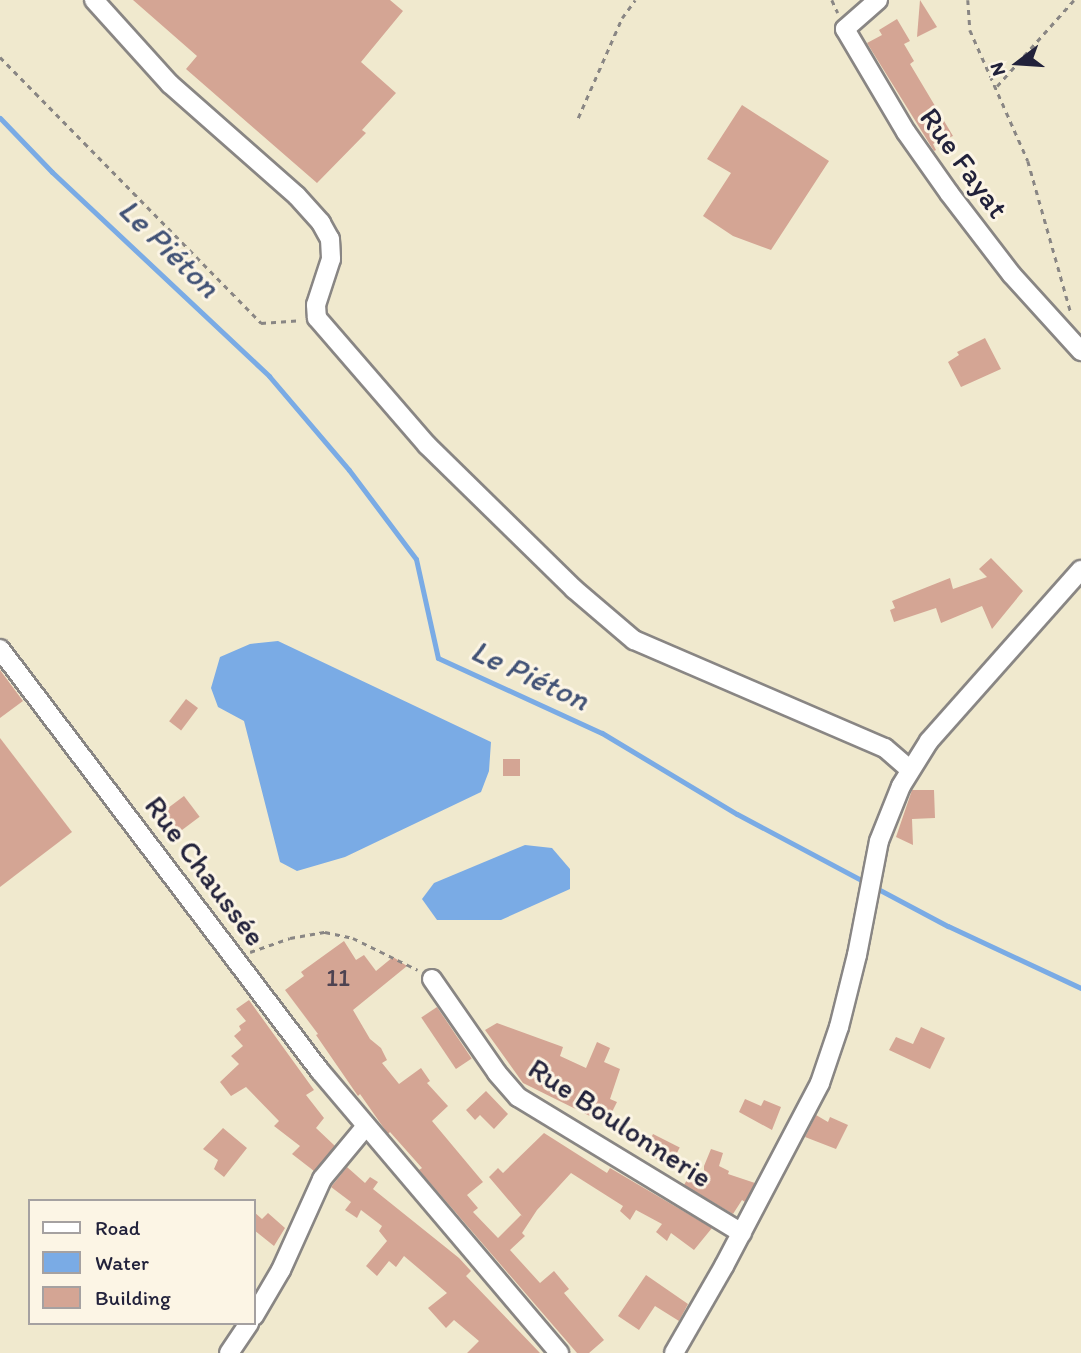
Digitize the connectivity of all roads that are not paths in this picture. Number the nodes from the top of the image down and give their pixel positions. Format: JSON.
{"nodes":[{"id":1,"x":94,"y":0,"type":"edge"},
{"id":2,"x":878,"y":0,"type":"edge"},
{"id":3,"x":1080,"y":351,"type":"edge"},
{"id":4,"x":1081,"y":570,"type":"edge"},
{"id":5,"x":0,"y":649,"type":"edge"},
{"id":6,"x":910,"y":770,"type":"junction"},
{"id":7,"x":432,"y":979,"type":"road end"},
{"id":8,"x":366,"y":1126,"type":"junction"},
{"id":9,"x":742,"y":1233,"type":"junction"},
{"id":10,"x":256,"y":1313,"type":"edge"},
{"id":11,"x":248,"y":1325,"type":"edge"},
{"id":12,"x":229,"y":1353,"type":"edge"},
{"id":13,"x":559,"y":1353,"type":"edge"},
{"id":14,"x":674,"y":1353,"type":"edge"}],
"edges":[{"from":1,"to":6,"type":"street"},
{"from":2,"to":3,"type":"street","name":"Rue Fayat"},
{"from":4,"to":6,"type":"street"},
{"from":5,"to":8,"type":"street","name":"Rue Chaussée"},
{"from":6,"to":9,"type":"street"},
{"from":7,"to":9,"type":"street","name":"Rue Boulonnerie"},
{"from":8,"to":10,"type":"street"},
{"from":8,"to":13,"type":"street","name":"Rue Chaussée"},
{"from":9,"to":14,"type":"street"},
{"from":11,"to":12,"type":"street"}]}
